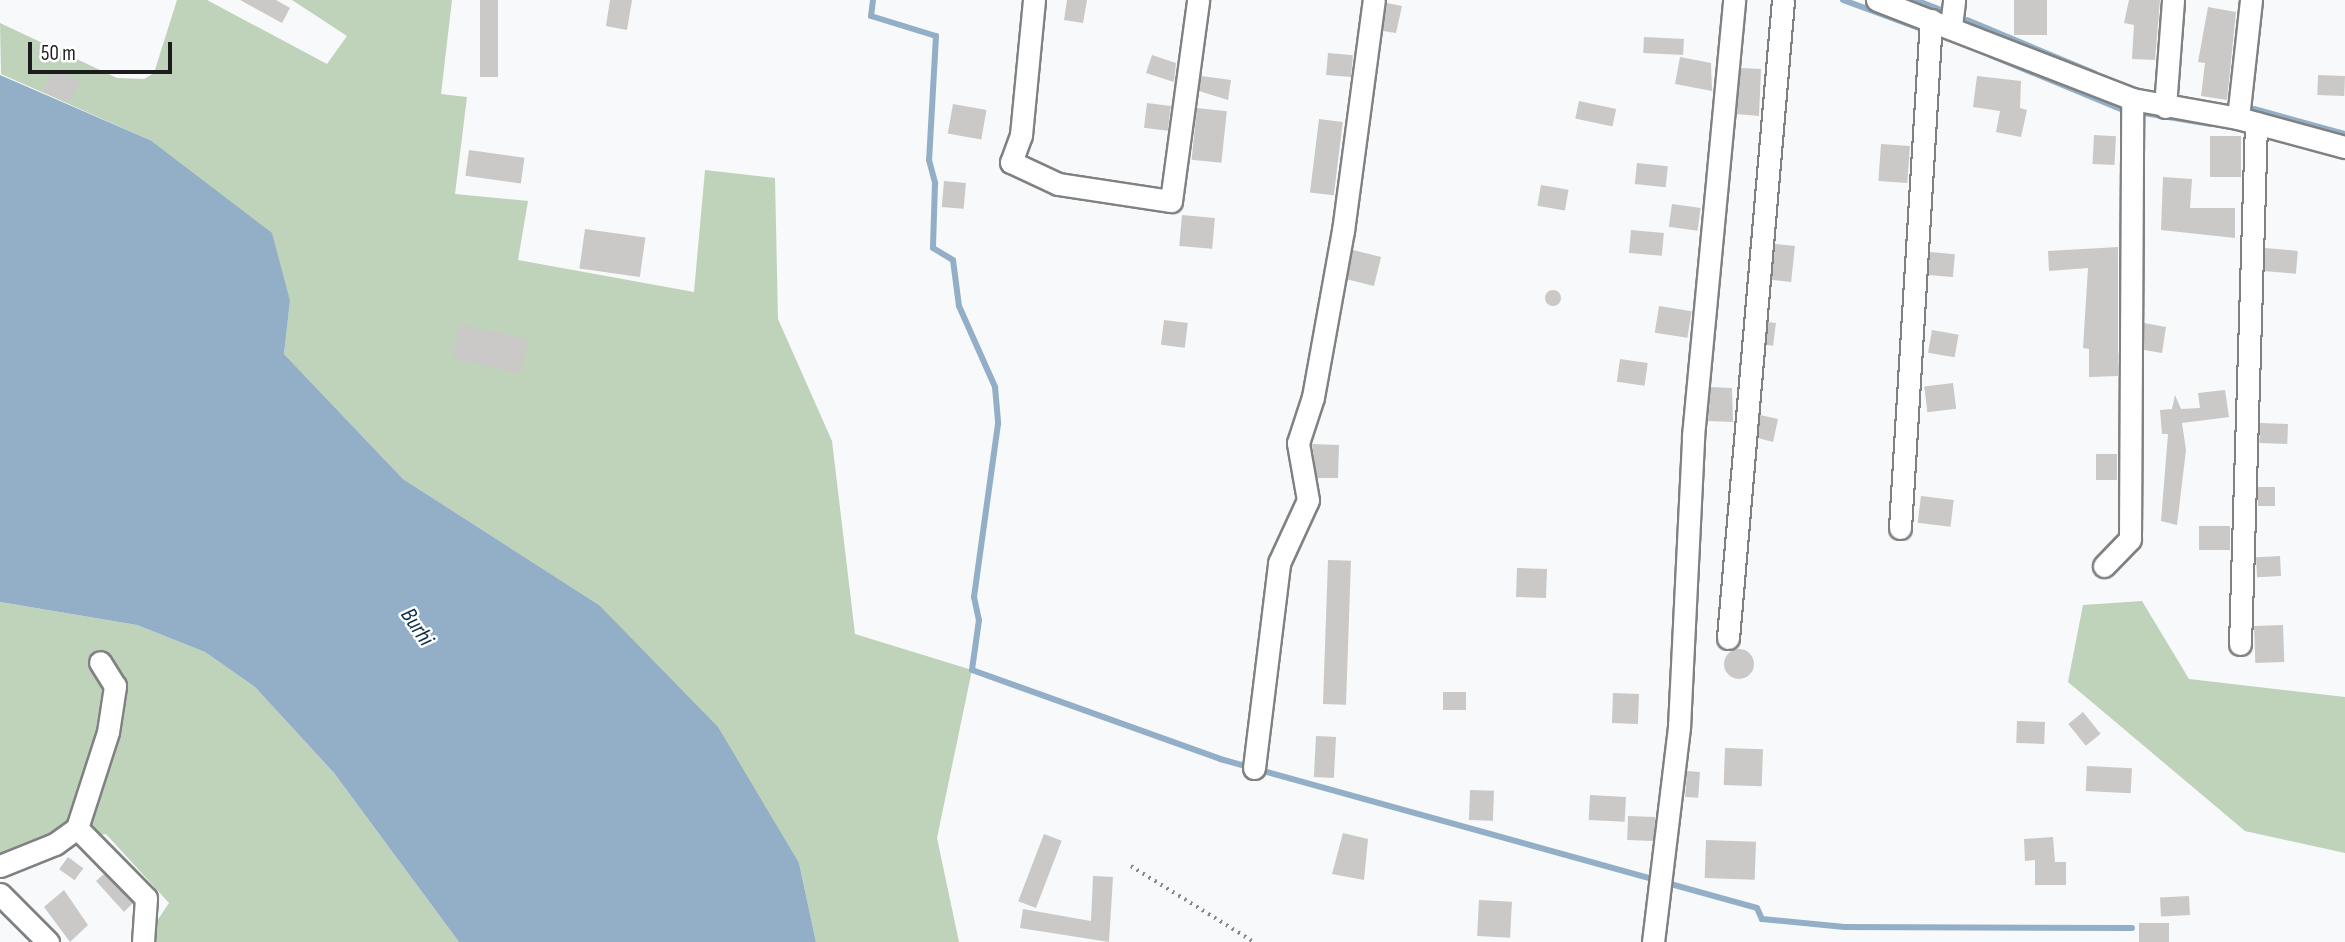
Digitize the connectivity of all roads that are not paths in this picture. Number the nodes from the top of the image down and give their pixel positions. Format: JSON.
{"nodes":[{"id":1,"x":1034,"y":0,"type":"edge"},
{"id":2,"x":1198,"y":0,"type":"edge"},
{"id":3,"x":1374,"y":0,"type":"edge"},
{"id":4,"x":1734,"y":0,"type":"edge"},
{"id":5,"x":1783,"y":0,"type":"edge"},
{"id":6,"x":1877,"y":0,"type":"edge"},
{"id":7,"x":1954,"y":0,"type":"edge"},
{"id":8,"x":2173,"y":0,"type":"edge"},
{"id":9,"x":2251,"y":0,"type":"edge"},
{"id":10,"x":1941,"y":23,"type":"junction"},
{"id":11,"x":2132,"y":99,"type":"junction"},
{"id":12,"x":2165,"y":107,"type":"junction"},
{"id":13,"x":2247,"y":121,"type":"junction"},
{"id":14,"x":2345,"y":147,"type":"edge"},
{"id":15,"x":1900,"y":528,"type":"dead end"},
{"id":16,"x":2104,"y":566,"type":"dead end"},
{"id":17,"x":1728,"y":638,"type":"dead end"},
{"id":18,"x":2240,"y":644,"type":"dead end"},
{"id":19,"x":100,"y":662,"type":"dead end"},
{"id":20,"x":1254,"y":768,"type":"dead end"},
{"id":21,"x":77,"y":828,"type":"junction"},
{"id":22,"x":0,"y":866,"type":"edge"},
{"id":23,"x":0,"y":894,"type":"edge"},
{"id":24,"x":48,"y":942,"type":"edge"},
{"id":25,"x":143,"y":942,"type":"edge"},
{"id":26,"x":1653,"y":942,"type":"edge"}],
"edges":[{"from":1,"to":2,"type":"street"},
{"from":3,"to":20,"type":"street"},
{"from":4,"to":26,"type":"street"},
{"from":5,"to":17,"type":"street"},
{"from":6,"to":10,"type":"street"},
{"from":7,"to":10,"type":"street"},
{"from":8,"to":12,"type":"street"},
{"from":9,"to":13,"type":"street"},
{"from":10,"to":11,"type":"street"},
{"from":10,"to":15,"type":"street"},
{"from":11,"to":12,"type":"street"},
{"from":11,"to":16,"type":"street"},
{"from":12,"to":13,"type":"street"},
{"from":13,"to":14,"type":"street"},
{"from":13,"to":18,"type":"street"},
{"from":19,"to":21,"type":"street"},
{"from":21,"to":22,"type":"street"},
{"from":21,"to":25,"type":"street"},
{"from":23,"to":24,"type":"street"}]}
